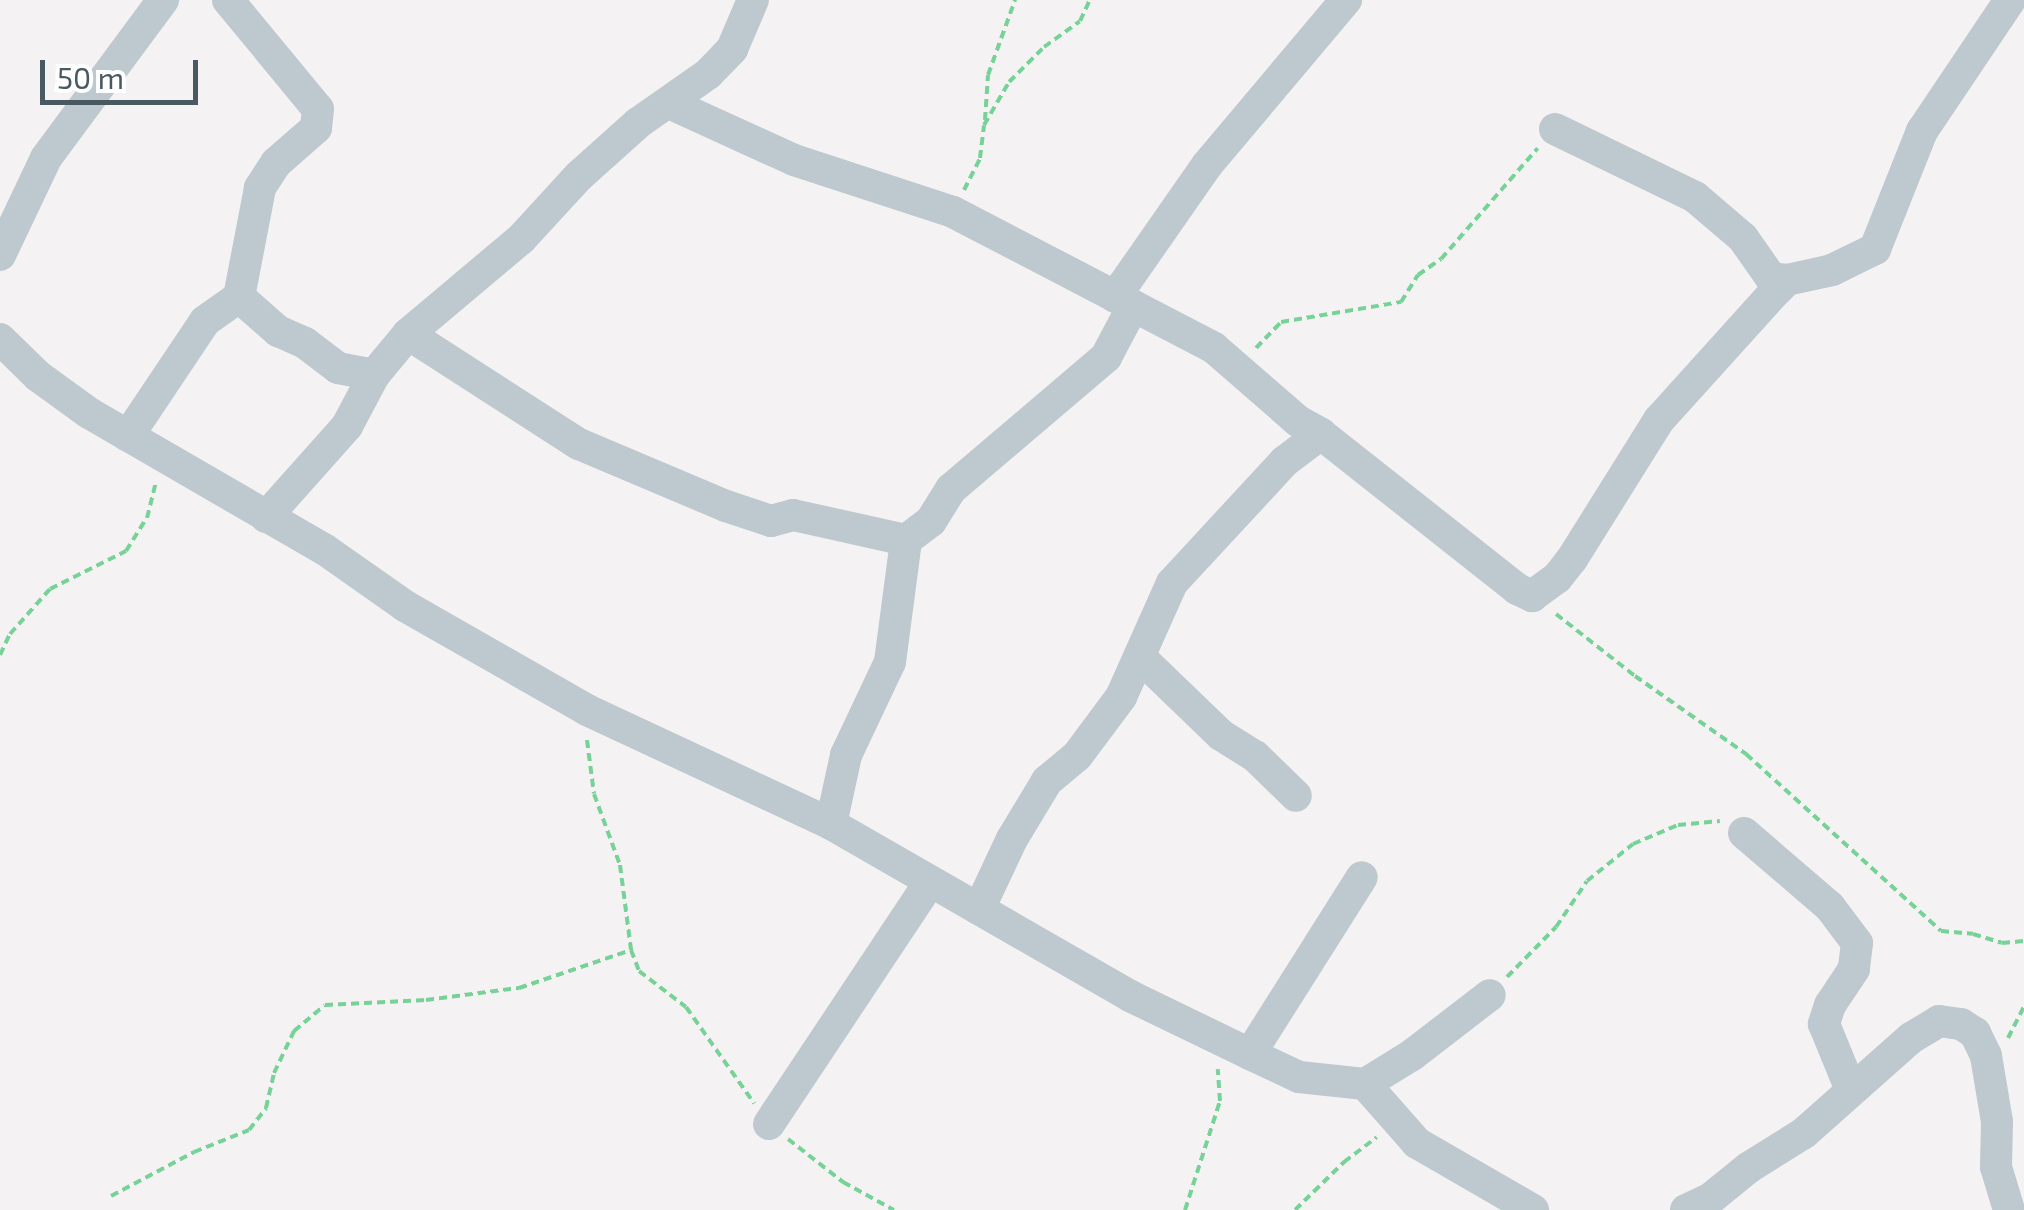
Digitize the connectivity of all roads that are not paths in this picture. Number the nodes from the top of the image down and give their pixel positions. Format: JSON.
{"nodes":[{"id":1,"x":163,"y":0,"type":"edge"},
{"id":2,"x":228,"y":0,"type":"edge"},
{"id":3,"x":753,"y":0,"type":"edge"},
{"id":4,"x":1346,"y":0,"type":"edge"},
{"id":5,"x":2010,"y":0,"type":"edge"},
{"id":6,"x":669,"y":103,"type":"junction"},
{"id":7,"x":1555,"y":129,"type":"road end"},
{"id":8,"x":0,"y":256,"type":"edge"},
{"id":9,"x":1787,"y":280,"type":"junction"},
{"id":10,"x":238,"y":296,"type":"junction"},
{"id":11,"x":1124,"y":302,"type":"junction"},
{"id":12,"x":408,"y":334,"type":"junction"},
{"id":13,"x":0,"y":339,"type":"edge"},
{"id":14,"x":374,"y":374,"type":"junction"},
{"id":15,"x":1321,"y":434,"type":"junction"},
{"id":16,"x":128,"y":436,"type":"junction"},
{"id":17,"x":266,"y":518,"type":"junction"},
{"id":18,"x":906,"y":540,"type":"junction"},
{"id":19,"x":1142,"y":658,"type":"junction"},
{"id":20,"x":1296,"y":796,"type":"dead end"},
{"id":21,"x":831,"y":824,"type":"junction"},
{"id":22,"x":1744,"y":834,"type":"road end"},
{"id":23,"x":1362,"y":877,"type":"dead end"},
{"id":24,"x":929,"y":883,"type":"junction"},
{"id":25,"x":979,"y":908,"type":"junction"},
{"id":26,"x":1490,"y":995,"type":"road end"},
{"id":27,"x":1250,"y":1054,"type":"junction"},
{"id":28,"x":1365,"y":1084,"type":"junction"},
{"id":29,"x":1851,"y":1090,"type":"junction"},
{"id":30,"x":768,"y":1124,"type":"road end"},
{"id":31,"x":1533,"y":1210,"type":"edge"},
{"id":32,"x":1686,"y":1210,"type":"edge"},
{"id":33,"x":2009,"y":1210,"type":"edge"}],
"edges":[{"from":1,"to":8,"type":"street"},
{"from":2,"to":10,"type":"street"},
{"from":3,"to":6,"type":"street"},
{"from":4,"to":11,"type":"street"},
{"from":5,"to":9,"type":"street"},
{"from":6,"to":11,"type":"street"},
{"from":6,"to":12,"type":"street"},
{"from":7,"to":9,"type":"street"},
{"from":9,"to":15,"type":"street"},
{"from":10,"to":14,"type":"street"},
{"from":10,"to":16,"type":"street"},
{"from":11,"to":15,"type":"street"},
{"from":11,"to":18,"type":"street"},
{"from":12,"to":14,"type":"street"},
{"from":12,"to":18,"type":"street"},
{"from":13,"to":16,"type":"street"},
{"from":14,"to":17,"type":"street"},
{"from":15,"to":19,"type":"street"},
{"from":16,"to":17,"type":"street"},
{"from":17,"to":21,"type":"street"},
{"from":18,"to":21,"type":"street"},
{"from":19,"to":20,"type":"street"},
{"from":19,"to":25,"type":"street"},
{"from":21,"to":24,"type":"street"},
{"from":22,"to":29,"type":"street"},
{"from":23,"to":27,"type":"street"},
{"from":24,"to":25,"type":"street"},
{"from":24,"to":30,"type":"street"},
{"from":25,"to":27,"type":"street"},
{"from":26,"to":28,"type":"street"},
{"from":27,"to":28,"type":"street"},
{"from":28,"to":31,"type":"street"},
{"from":29,"to":32,"type":"street"},
{"from":29,"to":33,"type":"street"}]}
